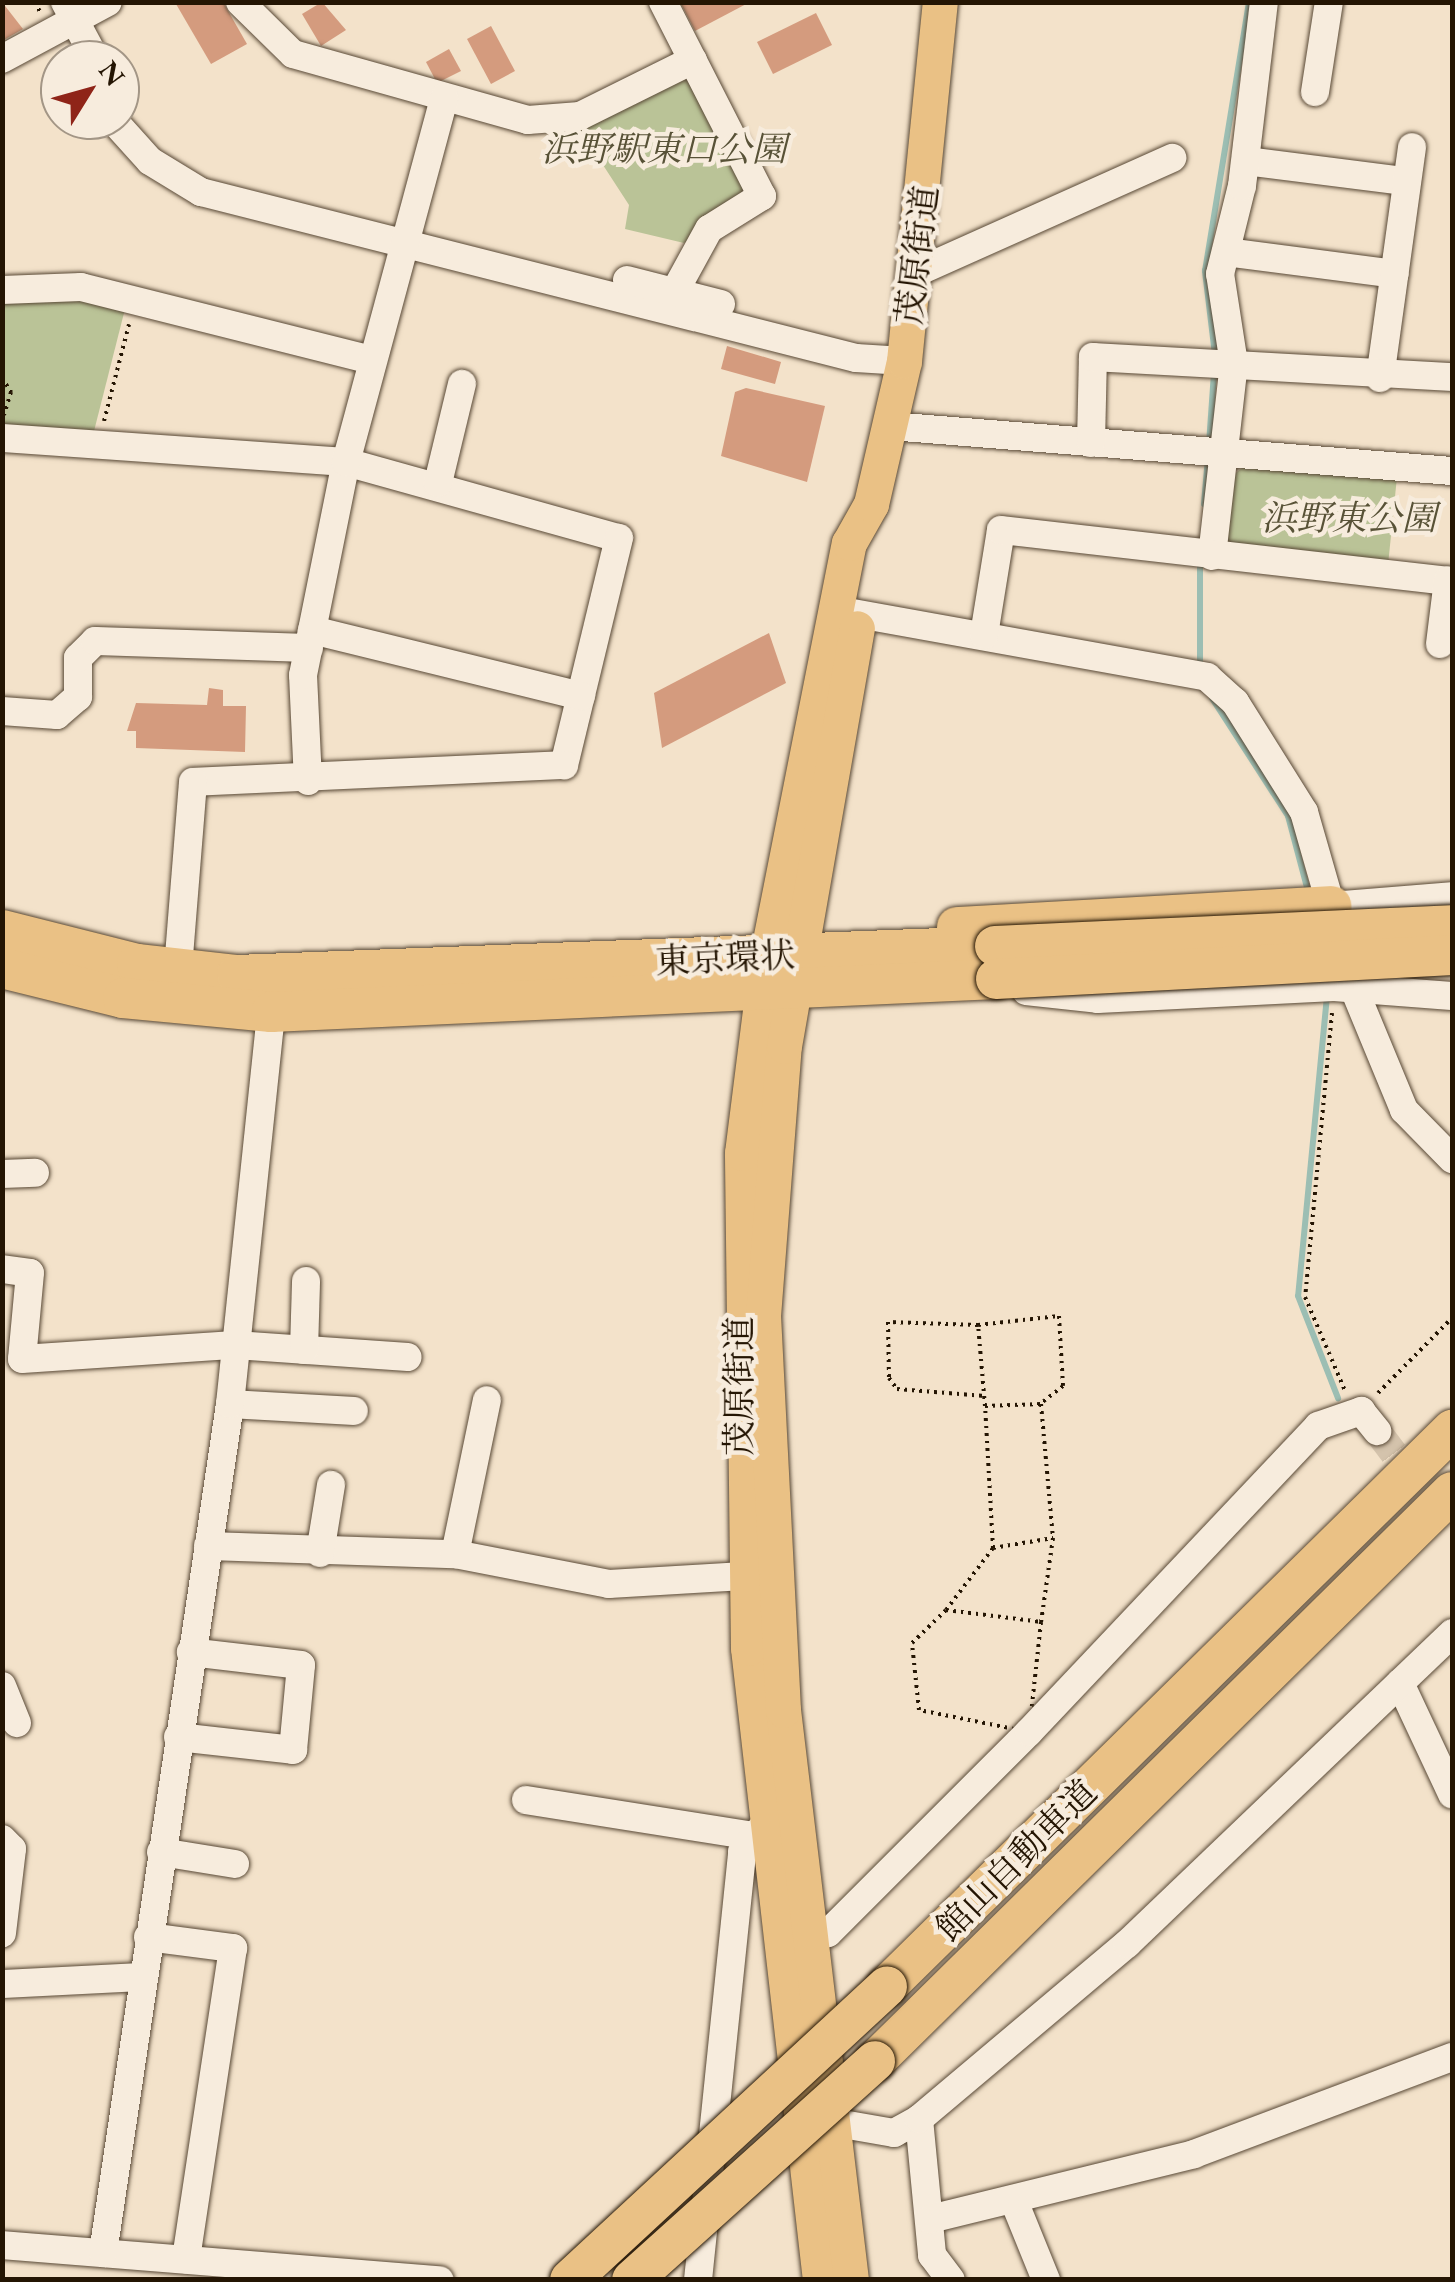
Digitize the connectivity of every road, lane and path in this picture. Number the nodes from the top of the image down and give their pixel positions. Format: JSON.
{"nodes":[{"id":1,"x":108,"y":2,"type":"edge"},
{"id":2,"x":240,"y":2,"type":"edge"},
{"id":3,"x":664,"y":2,"type":"edge"},
{"id":4,"x":940,"y":2,"type":"edge"},
{"id":5,"x":1264,"y":2,"type":"edge"},
{"id":6,"x":1329,"y":2,"type":"edge"},
{"id":7,"x":63,"y":13,"type":"edge"},
{"id":8,"x":73,"y":40,"type":"edge"},
{"id":9,"x":82,"y":40,"type":"edge"},
{"id":10,"x":2,"y":59,"type":"edge"},
{"id":11,"x":693,"y":60,"type":"junction"},
{"id":12,"x":1315,"y":92,"type":"dead end"},
{"id":13,"x":444,"y":98,"type":"junction"},
{"id":14,"x":140,"y":124,"type":"edge"},
{"id":15,"x":132,"y":140,"type":"edge"},
{"id":16,"x":1412,"y":147,"type":"dead end"},
{"id":17,"x":1172,"y":158,"type":"dead end"},
{"id":18,"x":1246,"y":161,"type":"junction"},
{"id":19,"x":1405,"y":181,"type":"junction"},
{"id":20,"x":404,"y":234,"type":"junction"},
{"id":21,"x":1226,"y":252,"type":"junction"},
{"id":22,"x":915,"y":273,"type":"junction"},
{"id":23,"x":1395,"y":274,"type":"junction"},
{"id":24,"x":2,"y":290,"type":"edge"},
{"id":25,"x":675,"y":291,"type":"junction"},
{"id":26,"x":135,"y":300,"type":"junction"},
{"id":27,"x":372,"y":360,"type":"junction"},
{"id":28,"x":904,"y":361,"type":"junction"},
{"id":29,"x":1233,"y":371,"type":"junction"},
{"id":30,"x":2,"y":378,"type":"edge"},
{"id":31,"x":1380,"y":378,"type":"junction"},
{"id":32,"x":1452,"y":378,"type":"edge"},
{"id":33,"x":462,"y":384,"type":"dead end"},
{"id":34,"x":890,"y":426,"type":"junction"},
{"id":35,"x":2,"y":430,"type":"edge"},
{"id":36,"x":2,"y":438,"type":"edge"},
{"id":37,"x":1091,"y":443,"type":"junction"},
{"id":38,"x":98,"y":447,"type":"junction"},
{"id":39,"x":1227,"y":455,"type":"junction"},
{"id":40,"x":346,"y":462,"type":"junction"},
{"id":41,"x":1452,"y":471,"type":"edge"},
{"id":42,"x":438,"y":483,"type":"junction"},
{"id":43,"x":1212,"y":556,"type":"junction"},
{"id":44,"x":1450,"y":580,"type":"edge"},
{"id":45,"x":848,"y":612,"type":"junction"},
{"id":46,"x":984,"y":635,"type":"junction"},
{"id":47,"x":311,"y":639,"type":"junction"},
{"id":48,"x":1440,"y":644,"type":"dead end"},
{"id":49,"x":581,"y":696,"type":"junction"},
{"id":50,"x":2,"y":711,"type":"edge"},
{"id":51,"x":308,"y":781,"type":"junction"},
{"id":52,"x":1452,"y":896,"type":"edge"},
{"id":53,"x":1331,"y":906,"type":"junction"},
{"id":54,"x":1452,"y":925,"type":"edge"},
{"id":55,"x":2,"y":930,"type":"edge"},
{"id":56,"x":1452,"y":955,"type":"edge"},
{"id":57,"x":995,"y":962,"type":"junction"},
{"id":58,"x":2,"y":968,"type":"edge"},
{"id":59,"x":788,"y":969,"type":"junction"},
{"id":60,"x":178,"y":970,"type":"junction"},
{"id":61,"x":1344,"y":988,"type":"junction"},
{"id":62,"x":1452,"y":996,"type":"edge"},
{"id":63,"x":271,"y":1012,"type":"junction"},
{"id":64,"x":1452,"y":1160,"type":"edge"},
{"id":65,"x":2,"y":1174,"type":"edge"},
{"id":66,"x":35,"y":1174,"type":"dead end"},
{"id":67,"x":2,"y":1270,"type":"edge"},
{"id":68,"x":306,"y":1281,"type":"dead end"},
{"id":69,"x":1452,"y":1318,"type":"edge"},
{"id":70,"x":978,"y":1325,"type":"junction"},
{"id":71,"x":235,"y":1346,"type":"junction"},
{"id":72,"x":304,"y":1350,"type":"junction"},
{"id":73,"x":408,"y":1357,"type":"dead end"},
{"id":74,"x":985,"y":1396,"type":"junction"},
{"id":75,"x":487,"y":1400,"type":"dead end"},
{"id":76,"x":230,"y":1404,"type":"junction"},
{"id":77,"x":1040,"y":1404,"type":"junction"},
{"id":78,"x":986,"y":1406,"type":"junction"},
{"id":79,"x":354,"y":1411,"type":"dead end"},
{"id":80,"x":1369,"y":1421,"type":"junction"},
{"id":81,"x":1452,"y":1430,"type":"edge"},
{"id":82,"x":331,"y":1485,"type":"dead end"},
{"id":83,"x":1452,"y":1492,"type":"edge"},
{"id":84,"x":1052,"y":1538,"type":"junction"},
{"id":85,"x":208,"y":1546,"type":"junction"},
{"id":86,"x":993,"y":1548,"type":"junction"},
{"id":87,"x":320,"y":1553,"type":"junction"},
{"id":88,"x":455,"y":1554,"type":"junction"},
{"id":89,"x":744,"y":1576,"type":"junction"},
{"id":90,"x":946,"y":1610,"type":"junction"},
{"id":91,"x":1041,"y":1622,"type":"junction"},
{"id":92,"x":1452,"y":1633,"type":"edge"},
{"id":93,"x":191,"y":1652,"type":"junction"},
{"id":94,"x":1400,"y":1684,"type":"junction"},
{"id":95,"x":2,"y":1686,"type":"edge"},
{"id":96,"x":17,"y":1723,"type":"dead end"},
{"id":97,"x":1029,"y":1732,"type":"junction"},
{"id":98,"x":178,"y":1737,"type":"junction"},
{"id":99,"x":794,"y":1794,"type":"junction"},
{"id":100,"x":1452,"y":1794,"type":"edge"},
{"id":101,"x":526,"y":1800,"type":"dead end"},
{"id":102,"x":757,"y":1826,"type":"junction"},
{"id":103,"x":2,"y":1839,"type":"edge"},
{"id":104,"x":161,"y":1852,"type":"junction"},
{"id":105,"x":235,"y":1864,"type":"dead end"},
{"id":106,"x":2,"y":1933,"type":"edge"},
{"id":107,"x":148,"y":1937,"type":"junction"},
{"id":108,"x":809,"y":1940,"type":"junction"},
{"id":109,"x":142,"y":1977,"type":"junction"},
{"id":110,"x":2,"y":1984,"type":"edge"},
{"id":111,"x":1452,"y":2058,"type":"edge"},
{"id":112,"x":919,"y":2120,"type":"junction"},
{"id":113,"x":831,"y":2122,"type":"junction"},
{"id":114,"x":1014,"y":2200,"type":"junction"},
{"id":115,"x":930,"y":2219,"type":"junction"},
{"id":116,"x":2,"y":2244,"type":"edge"},
{"id":117,"x":186,"y":2259,"type":"junction"},
{"id":118,"x":97,"y":2261,"type":"edge"},
{"id":119,"x":355,"y":2276,"type":"edge"},
{"id":120,"x":440,"y":2280,"type":"edge"},
{"id":121,"x":570,"y":2280,"type":"edge"},
{"id":122,"x":632,"y":2280,"type":"edge"},
{"id":123,"x":698,"y":2280,"type":"edge"},
{"id":124,"x":820,"y":2280,"type":"edge"},
{"id":125,"x":851,"y":2280,"type":"edge"},
{"id":126,"x":951,"y":2280,"type":"edge"},
{"id":127,"x":1046,"y":2280,"type":"edge"}],
"edges":[{"from":1,"to":7,"type":"street"},
{"from":2,"to":13,"type":"street"},
{"from":3,"to":11,"type":"street"},
{"from":4,"to":22,"type":"main road","name":"茂原街道"},
{"from":5,"to":18,"type":"street"},
{"from":6,"to":12,"type":"street"},
{"from":7,"to":8,"type":"street"},
{"from":7,"to":9,"type":"street"},
{"from":7,"to":10,"type":"street"},
{"from":11,"to":13,"type":"street"},
{"from":11,"to":25,"type":"street"},
{"from":13,"to":20,"type":"street"},
{"from":14,"to":20,"type":"street"},
{"from":15,"to":20,"type":"street"},
{"from":16,"to":19,"type":"street"},
{"from":17,"to":22,"type":"street"},
{"from":18,"to":19,"type":"street"},
{"from":18,"to":21,"type":"street"},
{"from":19,"to":23,"type":"street"},
{"from":20,"to":25,"type":"street"},
{"from":20,"to":27,"type":"street"},
{"from":20,"to":28,"type":"street"},
{"from":21,"to":23,"type":"street"},
{"from":21,"to":29,"type":"street"},
{"from":22,"to":28,"type":"main road","name":"茂原街道"},
{"from":23,"to":31,"type":"street"},
{"from":24,"to":26,"type":"street"},
{"from":25,"to":28,"type":"street"},
{"from":26,"to":27,"type":"street"},
{"from":26,"to":38,"type":"path"},
{"from":27,"to":40,"type":"street"},
{"from":28,"to":34,"type":"main road","name":"茂原街道"},
{"from":29,"to":31,"type":"street"},
{"from":29,"to":37,"type":"street"},
{"from":29,"to":39,"type":"street"},
{"from":30,"to":35,"type":"path"},
{"from":31,"to":32,"type":"street"},
{"from":33,"to":42,"type":"street"},
{"from":34,"to":37,"type":"street"},
{"from":34,"to":45,"type":"main road","name":"茂原街道"},
{"from":36,"to":38,"type":"street"},
{"from":37,"to":39,"type":"street"},
{"from":38,"to":40,"type":"street"},
{"from":39,"to":41,"type":"street"},
{"from":39,"to":43,"type":"street"},
{"from":40,"to":42,"type":"street"},
{"from":40,"to":47,"type":"street"},
{"from":42,"to":49,"type":"street"},
{"from":43,"to":44,"type":"street"},
{"from":43,"to":46,"type":"street"},
{"from":44,"to":48,"type":"street"},
{"from":45,"to":46,"type":"street"},
{"from":45,"to":59,"type":"main road","name":"茂原街道"},
{"from":46,"to":53,"type":"street"},
{"from":47,"to":49,"type":"street"},
{"from":47,"to":50,"type":"street"},
{"from":47,"to":51,"type":"street"},
{"from":49,"to":51,"type":"street"},
{"from":51,"to":60,"type":"street"},
{"from":52,"to":53,"type":"street"},
{"from":53,"to":59,"type":"highway"},
{"from":54,"to":57,"type":"highway","name":"東京環状","bridge":true},
{"from":55,"to":60,"type":"highway","name":"東京環状"},
{"from":56,"to":57,"type":"highway","name":"東京環状","bridge":true},
{"from":57,"to":59,"type":"highway","name":"東京環状"},
{"from":57,"to":61,"type":"street"},
{"from":58,"to":63,"type":"highway","name":"東京環状"},
{"from":59,"to":60,"type":"highway","name":"東京環状"},
{"from":59,"to":63,"type":"highway","name":"東京環状"},
{"from":59,"to":89,"type":"main road","name":"茂原街道"},
{"from":59,"to":99,"type":"main road","name":"茂原街道"},
{"from":61,"to":62,"type":"street"},
{"from":61,"to":64,"type":"street"},
{"from":61,"to":80,"type":"path"},
{"from":63,"to":71,"type":"street"},
{"from":65,"to":66,"type":"street"},
{"from":67,"to":71,"type":"street"},
{"from":68,"to":72,"type":"street"},
{"from":69,"to":80,"type":"path"},
{"from":70,"to":74,"type":"path"},
{"from":70,"to":74,"type":"path"},
{"from":70,"to":77,"type":"path"},
{"from":71,"to":72,"type":"street"},
{"from":71,"to":76,"type":"street"},
{"from":72,"to":73,"type":"street"},
{"from":74,"to":78,"type":"path"},
{"from":75,"to":88,"type":"street"},
{"from":76,"to":79,"type":"street"},
{"from":76,"to":85,"type":"street"},
{"from":77,"to":78,"type":"path"},
{"from":77,"to":84,"type":"path"},
{"from":78,"to":86,"type":"path"},
{"from":80,"to":97,"type":"street"},
{"from":81,"to":121,"type":"highway","name":"館山自動車道","bridge":true},
{"from":82,"to":87,"type":"street"},
{"from":83,"to":122,"type":"highway","name":"館山自動車道","bridge":true},
{"from":84,"to":86,"type":"path"},
{"from":84,"to":91,"type":"path"},
{"from":85,"to":87,"type":"street"},
{"from":85,"to":93,"type":"street"},
{"from":86,"to":90,"type":"path"},
{"from":87,"to":88,"type":"street"},
{"from":88,"to":89,"type":"street"},
{"from":89,"to":102,"type":"main road","name":"茂原街道"},
{"from":90,"to":91,"type":"path"},
{"from":90,"to":97,"type":"path"},
{"from":91,"to":97,"type":"path"},
{"from":92,"to":94,"type":"street"},
{"from":93,"to":98,"type":"street"},
{"from":93,"to":98,"type":"street"},
{"from":94,"to":100,"type":"street"},
{"from":94,"to":112,"type":"street"},
{"from":95,"to":96,"type":"street"},
{"from":97,"to":108,"type":"street"},
{"from":98,"to":104,"type":"street"},
{"from":99,"to":102,"type":"street"},
{"from":99,"to":108,"type":"main road","name":"茂原街道"},
{"from":101,"to":102,"type":"street"},
{"from":102,"to":123,"type":"street"},
{"from":102,"to":124,"type":"main road","name":"茂原街道"},
{"from":103,"to":106,"type":"street"},
{"from":104,"to":105,"type":"street"},
{"from":104,"to":107,"type":"street"},
{"from":107,"to":109,"type":"street"},
{"from":107,"to":117,"type":"street"},
{"from":108,"to":113,"type":"main road","name":"茂原街道"},
{"from":109,"to":110,"type":"street"},
{"from":109,"to":118,"type":"street"},
{"from":111,"to":114,"type":"street"},
{"from":112,"to":113,"type":"street"},
{"from":112,"to":115,"type":"street"},
{"from":113,"to":125,"type":"main road","name":"茂原街道"},
{"from":114,"to":115,"type":"street"},
{"from":114,"to":127,"type":"street"},
{"from":115,"to":126,"type":"street"},
{"from":116,"to":118,"type":"street"},
{"from":117,"to":118,"type":"street"},
{"from":117,"to":119,"type":"street"},
{"from":119,"to":120,"type":"street"}]}
